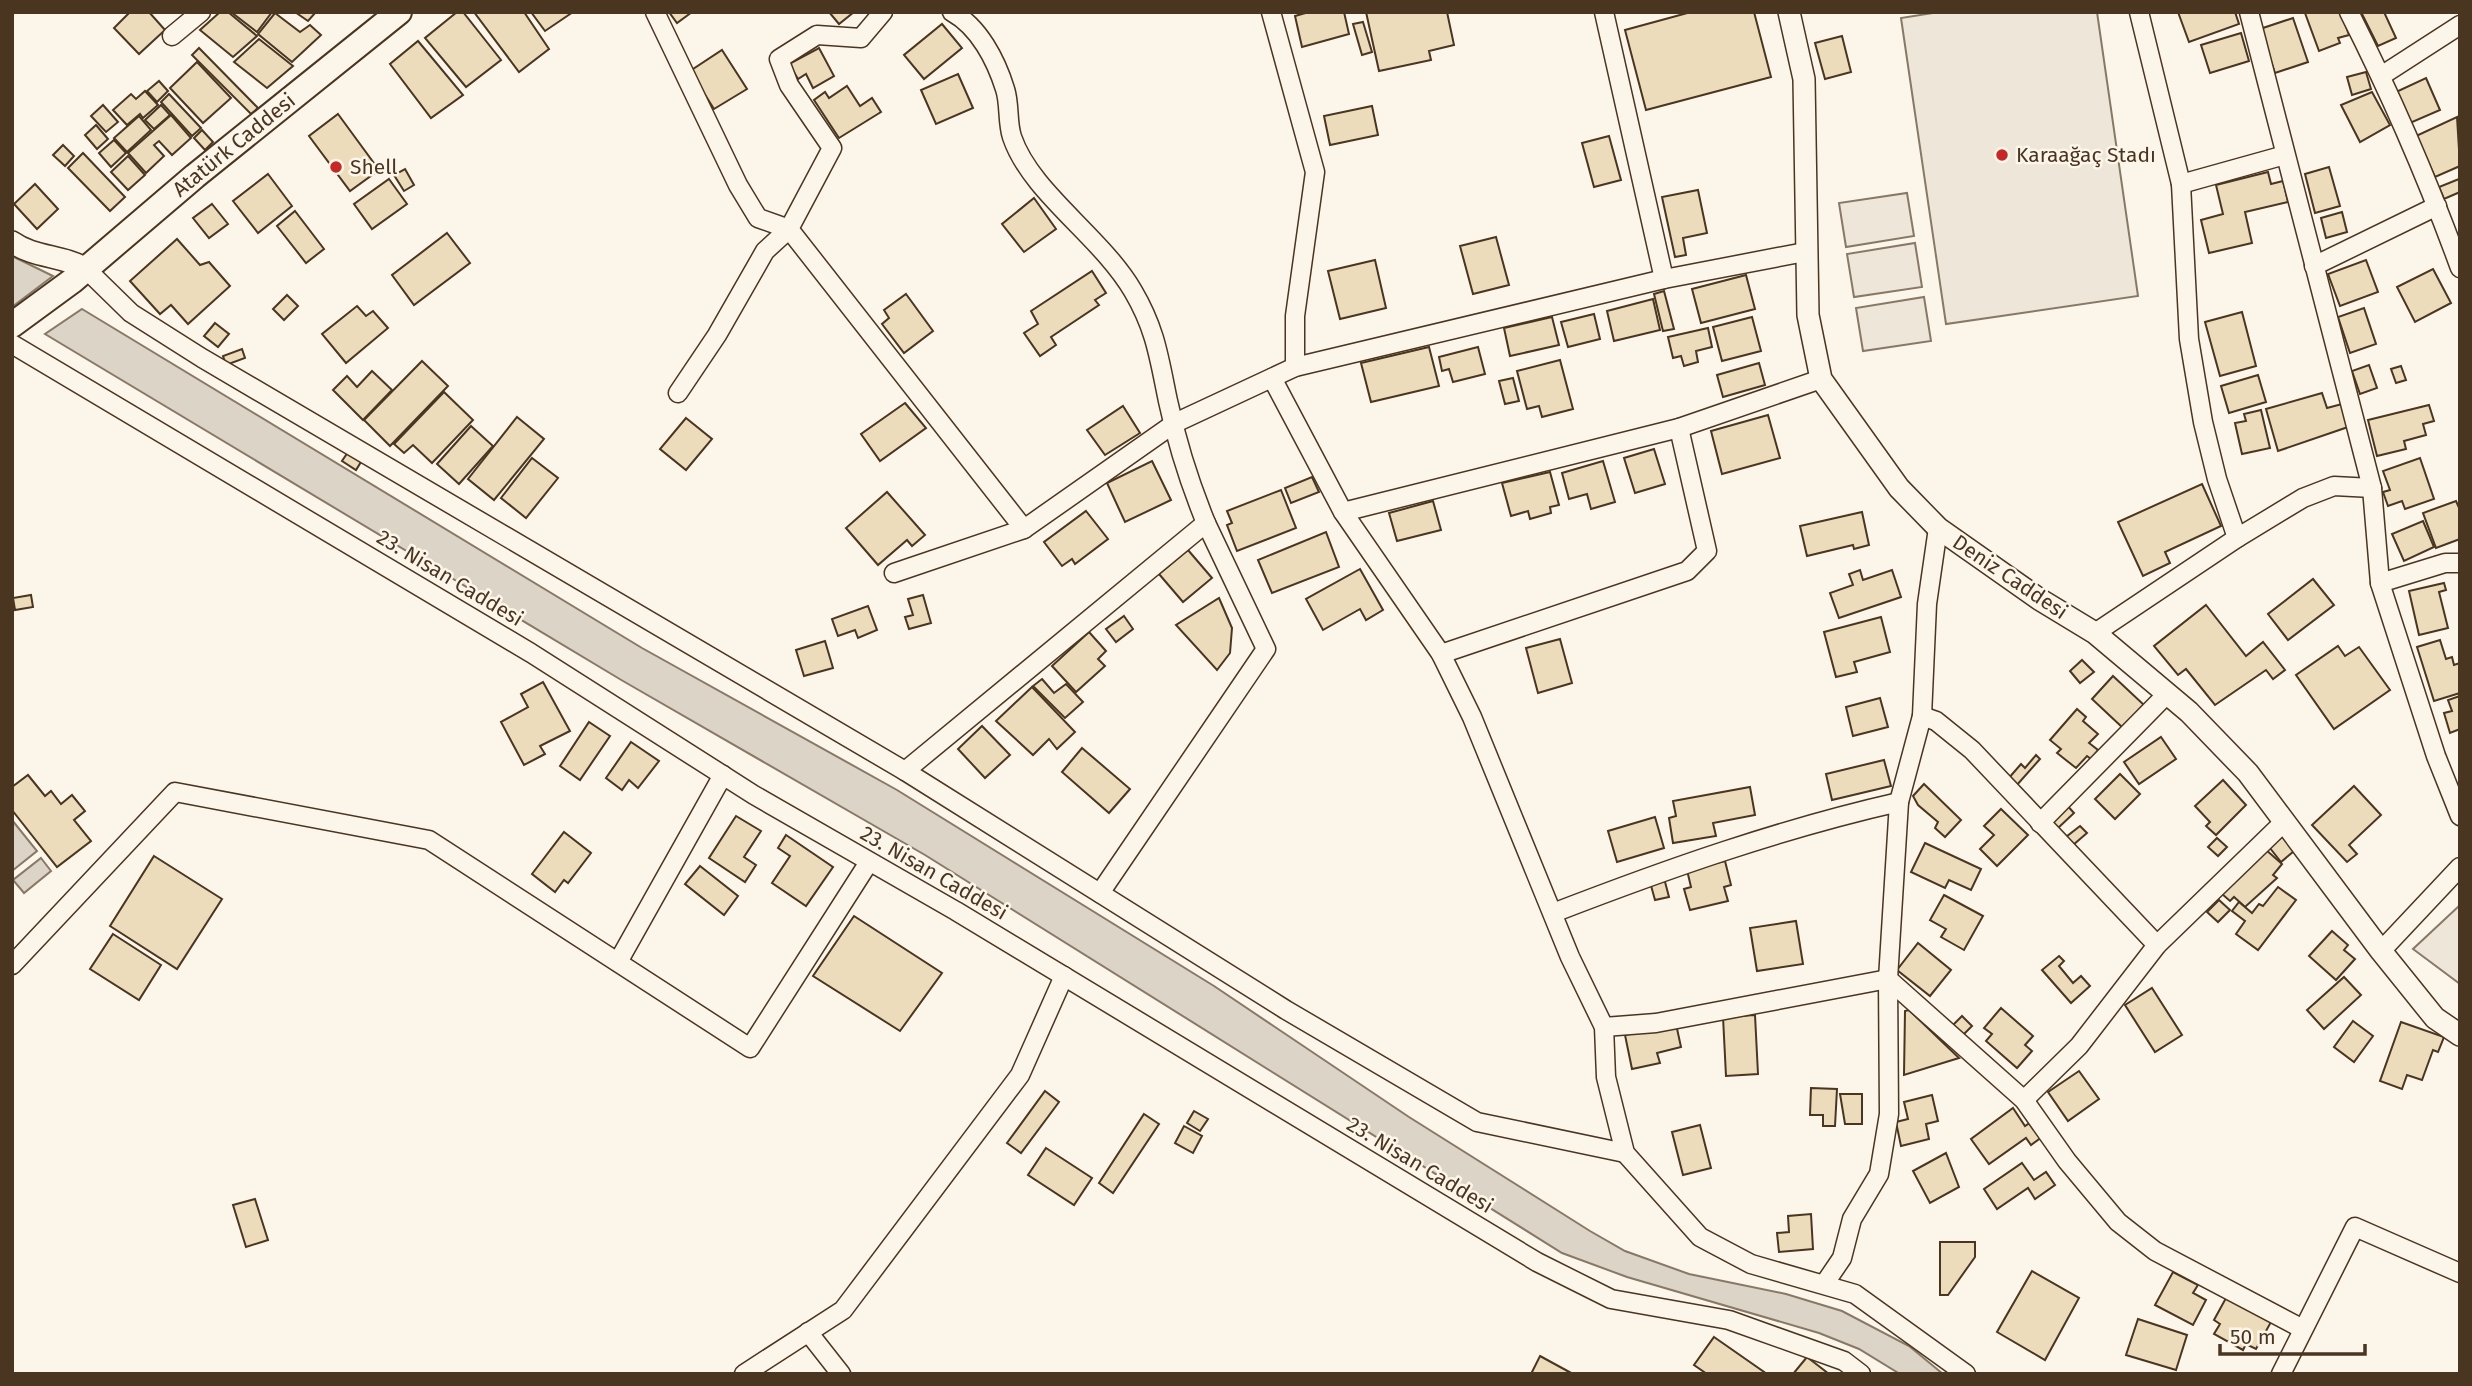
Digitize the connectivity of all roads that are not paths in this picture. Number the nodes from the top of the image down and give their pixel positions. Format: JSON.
{"nodes":[{"id":1,"x":201,"y":12,"type":"edge"},
{"id":2,"x":400,"y":12,"type":"edge"},
{"id":3,"x":655,"y":12,"type":"edge"},
{"id":4,"x":883,"y":12,"type":"edge"},
{"id":5,"x":952,"y":12,"type":"edge"},
{"id":6,"x":1271,"y":12,"type":"edge"},
{"id":7,"x":1604,"y":12,"type":"edge"},
{"id":8,"x":1789,"y":12,"type":"edge"},
{"id":9,"x":2139,"y":12,"type":"edge"},
{"id":10,"x":2249,"y":12,"type":"edge"},
{"id":11,"x":2349,"y":12,"type":"edge"},
{"id":12,"x":2460,"y":25,"type":"edge"},
{"id":13,"x":173,"y":36,"type":"dead end"},
{"id":14,"x":2381,"y":76,"type":"junction"},
{"id":15,"x":2285,"y":155,"type":"junction"},
{"id":16,"x":2181,"y":184,"type":"junction"},
{"id":17,"x":2437,"y":206,"type":"junction"},
{"id":18,"x":789,"y":229,"type":"junction"},
{"id":19,"x":12,"y":242,"type":"edge"},
{"id":20,"x":1805,"y":253,"type":"junction"},
{"id":21,"x":2314,"y":266,"type":"junction"},
{"id":22,"x":2460,"y":268,"type":"edge"},
{"id":23,"x":79,"y":275,"type":"junction"},
{"id":24,"x":1664,"y":279,"type":"junction"},
{"id":25,"x":12,"y":325,"type":"edge"},
{"id":26,"x":12,"y":344,"type":"edge"},
{"id":27,"x":1295,"y":367,"type":"junction"},
{"id":28,"x":1272,"y":378,"type":"junction"},
{"id":29,"x":1821,"y":379,"type":"junction"},
{"id":30,"x":678,"y":393,"type":"dead end"},
{"id":31,"x":1175,"y":423,"type":"junction"},
{"id":32,"x":1679,"y":428,"type":"junction"},
{"id":33,"x":2372,"y":488,"type":"junction"},
{"id":34,"x":1343,"y":512,"type":"junction"},
{"id":35,"x":1206,"y":523,"type":"junction"},
{"id":36,"x":1938,"y":528,"type":"junction"},
{"id":37,"x":1024,"y":529,"type":"junction"},
{"id":38,"x":2237,"y":538,"type":"junction"},
{"id":39,"x":2460,"y":563,"type":"edge"},
{"id":40,"x":894,"y":573,"type":"dead end"},
{"id":41,"x":2380,"y":583,"type":"junction"},
{"id":42,"x":2095,"y":633,"type":"junction"},
{"id":43,"x":1441,"y":654,"type":"junction"},
{"id":44,"x":2167,"y":694,"type":"junction"},
{"id":45,"x":1922,"y":716,"type":"junction"},
{"id":46,"x":905,"y":771,"type":"junction"},
{"id":47,"x":723,"y":775,"type":"junction"},
{"id":48,"x":1899,"y":802,"type":"junction"},
{"id":49,"x":2460,"y":816,"type":"edge"},
{"id":50,"x":2284,"y":822,"type":"junction"},
{"id":51,"x":2040,"y":823,"type":"junction"},
{"id":52,"x":869,"y":862,"type":"junction"},
{"id":53,"x":2460,"y":867,"type":"edge"},
{"id":54,"x":1100,"y":893,"type":"junction"},
{"id":55,"x":1553,"y":913,"type":"junction"},
{"id":56,"x":2157,"y":945,"type":"junction"},
{"id":57,"x":2381,"y":951,"type":"junction"},
{"id":58,"x":618,"y":962,"type":"junction"},
{"id":59,"x":12,"y":965,"type":"edge"},
{"id":60,"x":1064,"y":976,"type":"junction"},
{"id":61,"x":1888,"y":979,"type":"junction"},
{"id":62,"x":1604,"y":1027,"type":"junction"},
{"id":63,"x":2460,"y":1035,"type":"edge"},
{"id":64,"x":2024,"y":1100,"type":"junction"},
{"id":65,"x":1625,"y":1153,"type":"junction"},
{"id":66,"x":2460,"y":1273,"type":"edge"},
{"id":67,"x":1825,"y":1283,"type":"junction"},
{"id":68,"x":2301,"y":1328,"type":"junction"},
{"id":69,"x":808,"y":1332,"type":"junction"},
{"id":70,"x":744,"y":1374,"type":"edge"},
{"id":71,"x":841,"y":1374,"type":"edge"},
{"id":72,"x":1861,"y":1374,"type":"edge"},
{"id":73,"x":1966,"y":1374,"type":"edge"},
{"id":74,"x":2281,"y":1374,"type":"edge"}],
"edges":[{"from":1,"to":13,"type":"street"},
{"from":2,"to":23,"type":"main road","name":"Atatürk Caddesi"},
{"from":3,"to":18,"type":"street"},
{"from":4,"to":18,"type":"street"},
{"from":5,"to":31,"type":"street"},
{"from":6,"to":27,"type":"street"},
{"from":7,"to":24,"type":"street"},
{"from":8,"to":20,"type":"street","name":"Deniz Caddesi"},
{"from":9,"to":16,"type":"street"},
{"from":10,"to":15,"type":"street"},
{"from":11,"to":14,"type":"street"},
{"from":12,"to":14,"type":"street"},
{"from":14,"to":17,"type":"street"},
{"from":15,"to":16,"type":"street"},
{"from":15,"to":21,"type":"street"},
{"from":16,"to":38,"type":"street"},
{"from":17,"to":21,"type":"street"},
{"from":17,"to":22,"type":"street"},
{"from":18,"to":30,"type":"street"},
{"from":18,"to":37,"type":"street"},
{"from":19,"to":23,"type":"street"},
{"from":20,"to":24,"type":"street"},
{"from":20,"to":29,"type":"street","name":"Deniz Caddesi"},
{"from":21,"to":33,"type":"street"},
{"from":23,"to":25,"type":"main road","name":"Atatürk Caddesi"},
{"from":23,"to":46,"type":"street"},
{"from":24,"to":27,"type":"street"},
{"from":26,"to":47,"type":"street","name":"23. Nisan Caddesi"},
{"from":27,"to":28,"type":"street"},
{"from":28,"to":31,"type":"street"},
{"from":28,"to":34,"type":"street"},
{"from":29,"to":32,"type":"street"},
{"from":29,"to":36,"type":"street","name":"Deniz Caddesi"},
{"from":31,"to":35,"type":"street"},
{"from":31,"to":37,"type":"street"},
{"from":32,"to":34,"type":"street"},
{"from":32,"to":43,"type":"street"},
{"from":33,"to":38,"type":"street"},
{"from":33,"to":41,"type":"street"},
{"from":34,"to":43,"type":"street"},
{"from":35,"to":46,"type":"street"},
{"from":35,"to":54,"type":"street"},
{"from":36,"to":42,"type":"street","name":"Deniz Caddesi"},
{"from":36,"to":45,"type":"street"},
{"from":37,"to":40,"type":"street"},
{"from":38,"to":42,"type":"street"},
{"from":39,"to":41,"type":"street"},
{"from":41,"to":49,"type":"street"},
{"from":42,"to":44,"type":"street","name":"Deniz Caddesi"},
{"from":43,"to":55,"type":"street"},
{"from":44,"to":50,"type":"street","name":"Deniz Caddesi"},
{"from":44,"to":51,"type":"street"},
{"from":45,"to":48,"type":"street"},
{"from":45,"to":51,"type":"street"},
{"from":46,"to":54,"type":"street"},
{"from":47,"to":52,"type":"street","name":"23. Nisan Caddesi"},
{"from":47,"to":58,"type":"street"},
{"from":48,"to":55,"type":"street"},
{"from":48,"to":61,"type":"street"},
{"from":50,"to":56,"type":"street"},
{"from":50,"to":57,"type":"street","name":"Deniz Caddesi"},
{"from":51,"to":56,"type":"street"},
{"from":52,"to":58,"type":"street"},
{"from":52,"to":60,"type":"street","name":"23. Nisan Caddesi"},
{"from":53,"to":57,"type":"street"},
{"from":54,"to":65,"type":"street"},
{"from":55,"to":62,"type":"street"},
{"from":56,"to":64,"type":"street"},
{"from":57,"to":63,"type":"street","name":"Deniz Caddesi"},
{"from":58,"to":59,"type":"street"},
{"from":60,"to":69,"type":"street"},
{"from":60,"to":72,"type":"street","name":"23. Nisan Caddesi"},
{"from":61,"to":62,"type":"street"},
{"from":61,"to":64,"type":"street"},
{"from":61,"to":67,"type":"street"},
{"from":62,"to":65,"type":"street"},
{"from":64,"to":68,"type":"street"},
{"from":65,"to":67,"type":"street"},
{"from":66,"to":68,"type":"street"},
{"from":67,"to":73,"type":"street"},
{"from":68,"to":74,"type":"street"},
{"from":69,"to":70,"type":"street"},
{"from":69,"to":71,"type":"street"}]}
